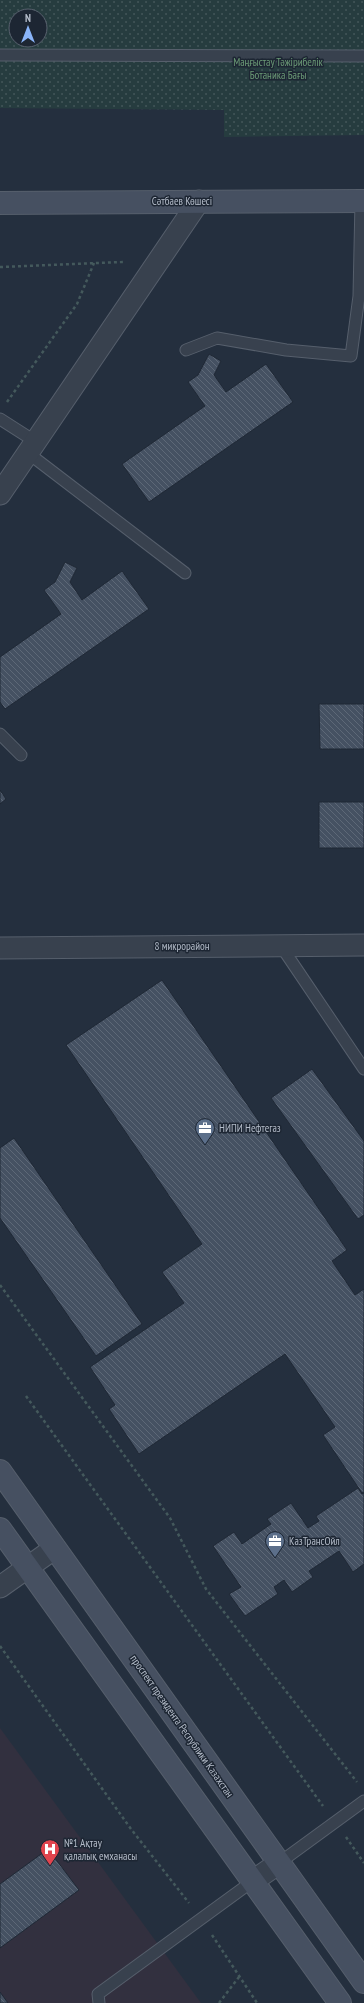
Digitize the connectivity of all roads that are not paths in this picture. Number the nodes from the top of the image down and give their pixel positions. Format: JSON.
{"nodes":[{"id":1,"x":0,"y":55,"type":"edge"},
{"id":2,"x":364,"y":56,"type":"edge"},
{"id":3,"x":199,"y":201,"type":"junction"},
{"id":4,"x":363,"y":201,"type":"edge"},
{"id":5,"x":0,"y":203,"type":"edge"},
{"id":6,"x":362,"y":296,"type":"edge"},
{"id":7,"x":186,"y":350,"type":"dead end"},
{"id":8,"x":0,"y":419,"type":"edge"},
{"id":9,"x":32,"y":447,"type":"junction"},
{"id":10,"x":0,"y":494,"type":"edge"},
{"id":11,"x":185,"y":573,"type":"dead end"},
{"id":12,"x":0,"y":734,"type":"edge"},
{"id":13,"x":22,"y":755,"type":"dead end"},
{"id":14,"x":364,"y":945,"type":"edge"},
{"id":15,"x":281,"y":946,"type":"junction"},
{"id":16,"x":0,"y":948,"type":"edge"},
{"id":17,"x":364,"y":1069,"type":"edge"},
{"id":18,"x":0,"y":1471,"type":"edge"},
{"id":19,"x":0,"y":1529,"type":"edge"},
{"id":20,"x":55,"y":1548,"type":"junction"},
{"id":21,"x":27,"y":1567,"type":"junction"},
{"id":22,"x":0,"y":1587,"type":"edge"},
{"id":23,"x":364,"y":1801,"type":"edge"},
{"id":24,"x":279,"y":1863,"type":"junction"},
{"id":25,"x":253,"y":1881,"type":"junction"},
{"id":26,"x":364,"y":1982,"type":"edge"},
{"id":27,"x":100,"y":2003,"type":"edge"},
{"id":28,"x":340,"y":2003,"type":"edge"}],
"edges":[{"from":1,"to":2,"type":"lane"},
{"from":3,"to":4,"type":"main road","name":"Сәтбаев Көшесі"},
{"from":3,"to":5,"type":"main road","name":"Сәтбаев Көшесі"},
{"from":3,"to":9,"type":"street"},
{"from":4,"to":6,"type":"lane"},
{"from":6,"to":7,"type":"lane"},
{"from":8,"to":9,"type":"lane"},
{"from":9,"to":10,"type":"street"},
{"from":9,"to":11,"type":"lane"},
{"from":12,"to":13,"type":"lane"},
{"from":14,"to":15,"type":"street","name":"8 микрорайон"},
{"from":15,"to":16,"type":"street","name":"8 микрорайон"},
{"from":15,"to":17,"type":"lane"},
{"from":18,"to":20,"type":"main road","name":"проспект президента Республики Казахстан"},
{"from":19,"to":21,"type":"main road"},
{"from":20,"to":21,"type":"street"},
{"from":20,"to":24,"type":"main road","name":"проспект президента Республики Казахстан"},
{"from":21,"to":22,"type":"street"},
{"from":21,"to":25,"type":"main road"},
{"from":23,"to":24,"type":"lane"},
{"from":24,"to":25,"type":"street"},
{"from":24,"to":26,"type":"main road","name":"проспект президента Республики Казахстан"},
{"from":25,"to":27,"type":"lane"},
{"from":25,"to":28,"type":"main road"}]}
